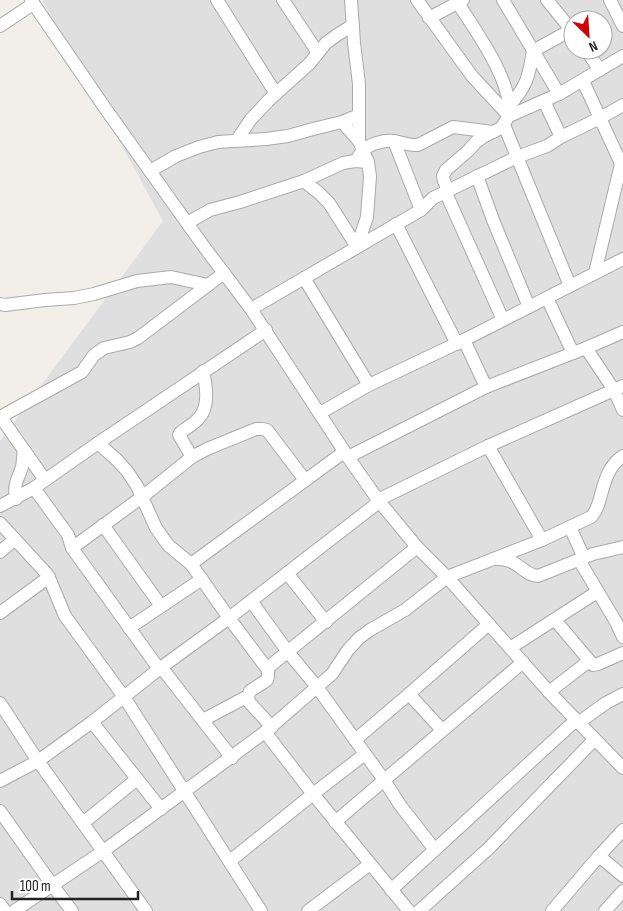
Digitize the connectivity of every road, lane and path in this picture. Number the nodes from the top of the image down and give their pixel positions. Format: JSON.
{"nodes":[{"id":1,"x":217,"y":0,"type":"edge"},
{"id":2,"x":283,"y":0,"type":"edge"},
{"id":3,"x":351,"y":0,"type":"edge"},
{"id":4,"x":417,"y":0,"type":"edge"},
{"id":5,"x":503,"y":0,"type":"edge"},
{"id":6,"x":547,"y":0,"type":"edge"},
{"id":7,"x":610,"y":0,"type":"edge"},
{"id":8,"x":32,"y":2,"type":"edge"},
{"id":9,"x":454,"y":3,"type":"edge"},
{"id":10,"x":430,"y":18,"type":"junction"},
{"id":11,"x":563,"y":20,"type":"edge"},
{"id":12,"x":353,"y":25,"type":"junction"},
{"id":13,"x":0,"y":26,"type":"edge"},
{"id":14,"x":623,"y":26,"type":"edge"},
{"id":15,"x":563,"y":36,"type":"edge"},
{"id":16,"x":533,"y":51,"type":"junction"},
{"id":17,"x":318,"y":53,"type":"junction"},
{"id":18,"x":623,"y":56,"type":"edge"},
{"id":19,"x":593,"y":60,"type":"edge"},
{"id":20,"x":600,"y":70,"type":"junction"},
{"id":21,"x":583,"y":81,"type":"junction"},
{"id":22,"x":276,"y":94,"type":"junction"},
{"id":23,"x":559,"y":94,"type":"junction"},
{"id":24,"x":544,"y":101,"type":"junction"},
{"id":25,"x":623,"y":105,"type":"edge"},
{"id":26,"x":359,"y":115,"type":"junction"},
{"id":27,"x":600,"y":118,"type":"junction"},
{"id":28,"x":504,"y":120,"type":"junction"},
{"id":29,"x":342,"y":122,"type":"junction"},
{"id":30,"x":561,"y":137,"type":"junction"},
{"id":31,"x":237,"y":140,"type":"junction"},
{"id":32,"x":389,"y":141,"type":"junction"},
{"id":33,"x":361,"y":154,"type":"junction"},
{"id":34,"x":517,"y":157,"type":"junction"},
{"id":35,"x":621,"y":160,"type":"edge"},
{"id":36,"x":150,"y":171,"type":"junction"},
{"id":37,"x":477,"y":176,"type":"junction"},
{"id":38,"x":304,"y":181,"type":"junction"},
{"id":39,"x":447,"y":191,"type":"junction"},
{"id":40,"x":421,"y":210,"type":"junction"},
{"id":41,"x":187,"y":223,"type":"junction"},
{"id":42,"x":396,"y":224,"type":"junction"},
{"id":43,"x":357,"y":247,"type":"junction"},
{"id":44,"x":623,"y":259,"type":"edge"},
{"id":45,"x":224,"y":273,"type":"junction"},
{"id":46,"x":595,"y":274,"type":"junction"},
{"id":47,"x":304,"y":278,"type":"junction"},
{"id":48,"x":208,"y":285,"type":"junction"},
{"id":49,"x":570,"y":286,"type":"junction"},
{"id":50,"x":547,"y":298,"type":"junction"},
{"id":51,"x":0,"y":304,"type":"edge"},
{"id":52,"x":529,"y":307,"type":"junction"},
{"id":53,"x":252,"y":309,"type":"junction"},
{"id":54,"x":503,"y":320,"type":"junction"},
{"id":55,"x":266,"y":330,"type":"junction"},
{"id":56,"x":623,"y":332,"type":"edge"},
{"id":57,"x":460,"y":342,"type":"junction"},
{"id":58,"x":586,"y":348,"type":"junction"},
{"id":59,"x":573,"y":353,"type":"junction"},
{"id":60,"x":203,"y":371,"type":"junction"},
{"id":61,"x":369,"y":385,"type":"junction"},
{"id":62,"x":486,"y":387,"type":"junction"},
{"id":63,"x":618,"y":388,"type":"edge"},
{"id":64,"x":623,"y":410,"type":"edge"},
{"id":65,"x":320,"y":413,"type":"junction"},
{"id":66,"x":0,"y":416,"type":"edge"},
{"id":67,"x":98,"y":443,"type":"junction"},
{"id":68,"x":488,"y":446,"type":"junction"},
{"id":69,"x":24,"y":450,"type":"junction"},
{"id":70,"x":346,"y":455,"type":"junction"},
{"id":71,"x":623,"y":456,"type":"edge"},
{"id":72,"x":192,"y":457,"type":"junction"},
{"id":73,"x":45,"y":480,"type":"junction"},
{"id":74,"x":305,"y":480,"type":"junction"},
{"id":75,"x":34,"y":488,"type":"junction"},
{"id":76,"x":142,"y":497,"type":"junction"},
{"id":77,"x":16,"y":498,"type":"junction"},
{"id":78,"x":378,"y":501,"type":"junction"},
{"id":79,"x":0,"y":506,"type":"edge"},
{"id":80,"x":0,"y":523,"type":"edge"},
{"id":81,"x":103,"y":525,"type":"junction"},
{"id":82,"x":570,"y":527,"type":"junction"},
{"id":83,"x":16,"y":540,"type":"junction"},
{"id":84,"x":542,"y":540,"type":"junction"},
{"id":85,"x":417,"y":547,"type":"junction"},
{"id":86,"x":623,"y":547,"type":"edge"},
{"id":87,"x":72,"y":548,"type":"junction"},
{"id":88,"x":0,"y":552,"type":"edge"},
{"id":89,"x":581,"y":559,"type":"junction"},
{"id":90,"x":492,"y":560,"type":"junction"},
{"id":91,"x":191,"y":564,"type":"junction"},
{"id":92,"x":287,"y":573,"type":"junction"},
{"id":93,"x":48,"y":577,"type":"junction"},
{"id":94,"x":447,"y":577,"type":"junction"},
{"id":95,"x":202,"y":579,"type":"junction"},
{"id":96,"x":597,"y":592,"type":"junction"},
{"id":97,"x":251,"y":601,"type":"junction"},
{"id":98,"x":161,"y":606,"type":"junction"},
{"id":99,"x":0,"y":613,"type":"edge"},
{"id":100,"x":228,"y":618,"type":"junction"},
{"id":101,"x":554,"y":620,"type":"junction"},
{"id":102,"x":326,"y":622,"type":"junction"},
{"id":103,"x":489,"y":624,"type":"junction"},
{"id":104,"x":129,"y":628,"type":"junction"},
{"id":105,"x":623,"y":637,"type":"edge"},
{"id":106,"x":510,"y":648,"type":"junction"},
{"id":107,"x":288,"y":652,"type":"junction"},
{"id":108,"x":623,"y":653,"type":"edge"},
{"id":109,"x":589,"y":661,"type":"junction"},
{"id":110,"x":523,"y":662,"type":"junction"},
{"id":111,"x":160,"y":668,"type":"junction"},
{"id":112,"x":268,"y":670,"type":"junction"},
{"id":113,"x":317,"y":687,"type":"junction"},
{"id":114,"x":549,"y":692,"type":"junction"},
{"id":115,"x":409,"y":694,"type":"junction"},
{"id":116,"x":623,"y":694,"type":"edge"},
{"id":117,"x":248,"y":696,"type":"junction"},
{"id":118,"x":124,"y":697,"type":"junction"},
{"id":119,"x":0,"y":703,"type":"edge"},
{"id":120,"x":203,"y":720,"type":"junction"},
{"id":121,"x":92,"y":722,"type":"junction"},
{"id":122,"x":577,"y":722,"type":"junction"},
{"id":123,"x":269,"y":730,"type":"junction"},
{"id":124,"x":442,"y":730,"type":"junction"},
{"id":125,"x":355,"y":740,"type":"junction"},
{"id":126,"x":594,"y":740,"type":"junction"},
{"id":127,"x":365,"y":754,"type":"junction"},
{"id":128,"x":232,"y":758,"type":"junction"},
{"id":129,"x":38,"y":761,"type":"junction"},
{"id":130,"x":623,"y":768,"type":"edge"},
{"id":131,"x":137,"y":779,"type":"junction"},
{"id":132,"x":384,"y":780,"type":"junction"},
{"id":133,"x":0,"y":781,"type":"edge"},
{"id":134,"x":186,"y":792,"type":"junction"},
{"id":135,"x":313,"y":794,"type":"junction"},
{"id":136,"x":161,"y":809,"type":"junction"},
{"id":137,"x":0,"y":811,"type":"edge"},
{"id":138,"x":335,"y":822,"type":"junction"},
{"id":139,"x":82,"y":824,"type":"junction"},
{"id":140,"x":623,"y":830,"type":"edge"},
{"id":141,"x":435,"y":850,"type":"junction"},
{"id":142,"x":102,"y":852,"type":"junction"},
{"id":143,"x":599,"y":856,"type":"junction"},
{"id":144,"x":230,"y":861,"type":"junction"},
{"id":145,"x":370,"y":864,"type":"junction"},
{"id":146,"x":623,"y":876,"type":"edge"},
{"id":147,"x":53,"y":886,"type":"junction"},
{"id":148,"x":391,"y":890,"type":"junction"},
{"id":149,"x":623,"y":891,"type":"edge"},
{"id":150,"x":0,"y":904,"type":"edge"},
{"id":151,"x":5,"y":911,"type":"edge"},
{"id":152,"x":14,"y":911,"type":"edge"},
{"id":153,"x":72,"y":911,"type":"edge"},
{"id":154,"x":146,"y":911,"type":"edge"},
{"id":155,"x":261,"y":911,"type":"edge"},
{"id":156,"x":308,"y":911,"type":"edge"},
{"id":157,"x":409,"y":911,"type":"edge"},
{"id":158,"x":419,"y":911,"type":"edge"},
{"id":159,"x":552,"y":911,"type":"edge"},
{"id":160,"x":605,"y":911,"type":"edge"}],
"edges":[{"from":1,"to":22,"type":"street"},
{"from":2,"to":17,"type":"street"},
{"from":3,"to":12,"type":"street"},
{"from":4,"to":10,"type":"street"},
{"from":5,"to":16,"type":"street"},
{"from":6,"to":11,"type":"street"},
{"from":7,"to":14,"type":"street"},
{"from":8,"to":13,"type":"street"},
{"from":8,"to":36,"type":"street"},
{"from":9,"to":10,"type":"street"},
{"from":9,"to":28,"type":"street"},
{"from":10,"to":28,"type":"street"},
{"from":12,"to":17,"type":"street"},
{"from":12,"to":26,"type":"street"},
{"from":15,"to":16,"type":"street"},
{"from":16,"to":23,"type":"street"},
{"from":16,"to":28,"type":"street"},
{"from":17,"to":22,"type":"street"},
{"from":18,"to":20,"type":"street"},
{"from":19,"to":20,"type":"street"},
{"from":20,"to":21,"type":"street"},
{"from":21,"to":23,"type":"street"},
{"from":21,"to":27,"type":"street"},
{"from":22,"to":31,"type":"street"},
{"from":23,"to":24,"type":"street"},
{"from":24,"to":28,"type":"street"},
{"from":24,"to":30,"type":"street"},
{"from":25,"to":27,"type":"street"},
{"from":26,"to":29,"type":"street"},
{"from":26,"to":33,"type":"street"},
{"from":27,"to":30,"type":"street"},
{"from":27,"to":35,"type":"street"},
{"from":28,"to":32,"type":"street"},
{"from":28,"to":34,"type":"street"},
{"from":28,"to":39,"type":"street"},
{"from":29,"to":31,"type":"street"},
{"from":29,"to":33,"type":"street"},
{"from":30,"to":34,"type":"street"},
{"from":31,"to":36,"type":"street"},
{"from":32,"to":33,"type":"street"},
{"from":32,"to":40,"type":"street"},
{"from":33,"to":38,"type":"street"},
{"from":33,"to":43,"type":"street"},
{"from":34,"to":37,"type":"street"},
{"from":34,"to":49,"type":"street"},
{"from":35,"to":46,"type":"street"},
{"from":36,"to":41,"type":"street"},
{"from":37,"to":39,"type":"street"},
{"from":37,"to":52,"type":"street"},
{"from":38,"to":41,"type":"street"},
{"from":38,"to":43,"type":"street"},
{"from":39,"to":40,"type":"street"},
{"from":39,"to":54,"type":"street"},
{"from":40,"to":42,"type":"street"},
{"from":41,"to":45,"type":"street"},
{"from":42,"to":43,"type":"street"},
{"from":42,"to":57,"type":"street"},
{"from":43,"to":47,"type":"street"},
{"from":44,"to":46,"type":"street"},
{"from":45,"to":48,"type":"street"},
{"from":45,"to":53,"type":"street"},
{"from":46,"to":49,"type":"street"},
{"from":47,"to":53,"type":"street"},
{"from":47,"to":61,"type":"street"},
{"from":48,"to":51,"type":"street"},
{"from":48,"to":66,"type":"street"},
{"from":49,"to":50,"type":"street"},
{"from":50,"to":52,"type":"street"},
{"from":50,"to":59,"type":"street"},
{"from":52,"to":54,"type":"street"},
{"from":53,"to":55,"type":"street"},
{"from":54,"to":57,"type":"street"},
{"from":55,"to":60,"type":"street"},
{"from":55,"to":65,"type":"street"},
{"from":56,"to":58,"type":"street"},
{"from":57,"to":61,"type":"street"},
{"from":57,"to":62,"type":"street"},
{"from":58,"to":59,"type":"street"},
{"from":58,"to":63,"type":"street"},
{"from":59,"to":62,"type":"street"},
{"from":60,"to":67,"type":"street"},
{"from":60,"to":72,"type":"street"},
{"from":61,"to":65,"type":"street"},
{"from":62,"to":70,"type":"street"},
{"from":63,"to":64,"type":"street"},
{"from":63,"to":68,"type":"street"},
{"from":65,"to":70,"type":"street"},
{"from":66,"to":69,"type":"street"},
{"from":67,"to":73,"type":"street"},
{"from":67,"to":76,"type":"street"},
{"from":68,"to":78,"type":"street"},
{"from":68,"to":84,"type":"street"},
{"from":69,"to":73,"type":"street"},
{"from":69,"to":77,"type":"street"},
{"from":70,"to":74,"type":"street"},
{"from":70,"to":78,"type":"street"},
{"from":71,"to":82,"type":"street"},
{"from":72,"to":74,"type":"street"},
{"from":72,"to":76,"type":"street"},
{"from":73,"to":75,"type":"street"},
{"from":74,"to":91,"type":"street"},
{"from":75,"to":77,"type":"street"},
{"from":75,"to":87,"type":"street"},
{"from":76,"to":81,"type":"street"},
{"from":76,"to":91,"type":"street"},
{"from":77,"to":79,"type":"street"},
{"from":78,"to":85,"type":"street"},
{"from":78,"to":92,"type":"street"},
{"from":80,"to":83,"type":"street"},
{"from":81,"to":87,"type":"street"},
{"from":81,"to":98,"type":"street"},
{"from":82,"to":84,"type":"street"},
{"from":82,"to":89,"type":"street"},
{"from":83,"to":88,"type":"street"},
{"from":83,"to":93,"type":"street"},
{"from":84,"to":90,"type":"street"},
{"from":85,"to":94,"type":"street"},
{"from":85,"to":102,"type":"street"},
{"from":86,"to":89,"type":"street"},
{"from":87,"to":104,"type":"street"},
{"from":89,"to":90,"type":"street"},
{"from":89,"to":96,"type":"street"},
{"from":90,"to":94,"type":"street"},
{"from":91,"to":95,"type":"street"},
{"from":92,"to":97,"type":"street"},
{"from":92,"to":102,"type":"street"},
{"from":93,"to":99,"type":"street"},
{"from":93,"to":118,"type":"street"},
{"from":94,"to":103,"type":"street"},
{"from":94,"to":113,"type":"street"},
{"from":95,"to":98,"type":"street"},
{"from":95,"to":100,"type":"street"},
{"from":96,"to":101,"type":"street"},
{"from":96,"to":105,"type":"street"},
{"from":97,"to":100,"type":"street"},
{"from":97,"to":107,"type":"street"},
{"from":98,"to":104,"type":"street"},
{"from":100,"to":111,"type":"street"},
{"from":100,"to":112,"type":"street"},
{"from":101,"to":106,"type":"street"},
{"from":101,"to":109,"type":"street"},
{"from":102,"to":107,"type":"street"},
{"from":103,"to":106,"type":"street"},
{"from":103,"to":115,"type":"street"},
{"from":104,"to":111,"type":"street"},
{"from":106,"to":110,"type":"street"},
{"from":107,"to":112,"type":"street"},
{"from":107,"to":113,"type":"street"},
{"from":108,"to":109,"type":"street"},
{"from":109,"to":114,"type":"street"},
{"from":110,"to":114,"type":"street"},
{"from":110,"to":124,"type":"street"},
{"from":111,"to":118,"type":"street"},
{"from":111,"to":120,"type":"street"},
{"from":112,"to":117,"type":"street"},
{"from":113,"to":123,"type":"street"},
{"from":113,"to":125,"type":"street"},
{"from":114,"to":122,"type":"street"},
{"from":115,"to":124,"type":"street"},
{"from":115,"to":125,"type":"street"},
{"from":116,"to":122,"type":"street"},
{"from":117,"to":120,"type":"street"},
{"from":117,"to":123,"type":"street"},
{"from":118,"to":121,"type":"street"},
{"from":118,"to":134,"type":"street"},
{"from":119,"to":129,"type":"street"},
{"from":120,"to":128,"type":"street"},
{"from":121,"to":129,"type":"street"},
{"from":121,"to":131,"type":"street"},
{"from":122,"to":126,"type":"street"},
{"from":122,"to":141,"type":"street"},
{"from":123,"to":128,"type":"street"},
{"from":123,"to":135,"type":"street"},
{"from":124,"to":132,"type":"street"},
{"from":125,"to":127,"type":"street"},
{"from":126,"to":130,"type":"street"},
{"from":126,"to":158,"type":"street"},
{"from":127,"to":132,"type":"street"},
{"from":127,"to":135,"type":"street"},
{"from":128,"to":134,"type":"street"},
{"from":129,"to":133,"type":"street"},
{"from":129,"to":139,"type":"street"},
{"from":131,"to":136,"type":"street"},
{"from":131,"to":139,"type":"street"},
{"from":132,"to":138,"type":"street"},
{"from":132,"to":141,"type":"street"},
{"from":134,"to":136,"type":"street"},
{"from":134,"to":144,"type":"street"},
{"from":135,"to":138,"type":"street"},
{"from":135,"to":144,"type":"street"},
{"from":136,"to":142,"type":"street"},
{"from":137,"to":147,"type":"street"},
{"from":138,"to":145,"type":"street"},
{"from":139,"to":142,"type":"street"},
{"from":140,"to":143,"type":"street"},
{"from":141,"to":148,"type":"street"},
{"from":142,"to":147,"type":"street"},
{"from":142,"to":154,"type":"street"},
{"from":143,"to":146,"type":"street"},
{"from":143,"to":159,"type":"street"},
{"from":144,"to":155,"type":"street"},
{"from":145,"to":148,"type":"street"},
{"from":145,"to":156,"type":"street"},
{"from":147,"to":152,"type":"street"},
{"from":147,"to":153,"type":"street"},
{"from":148,"to":157,"type":"street"},
{"from":149,"to":160,"type":"street"},
{"from":150,"to":151,"type":"street"}]}
